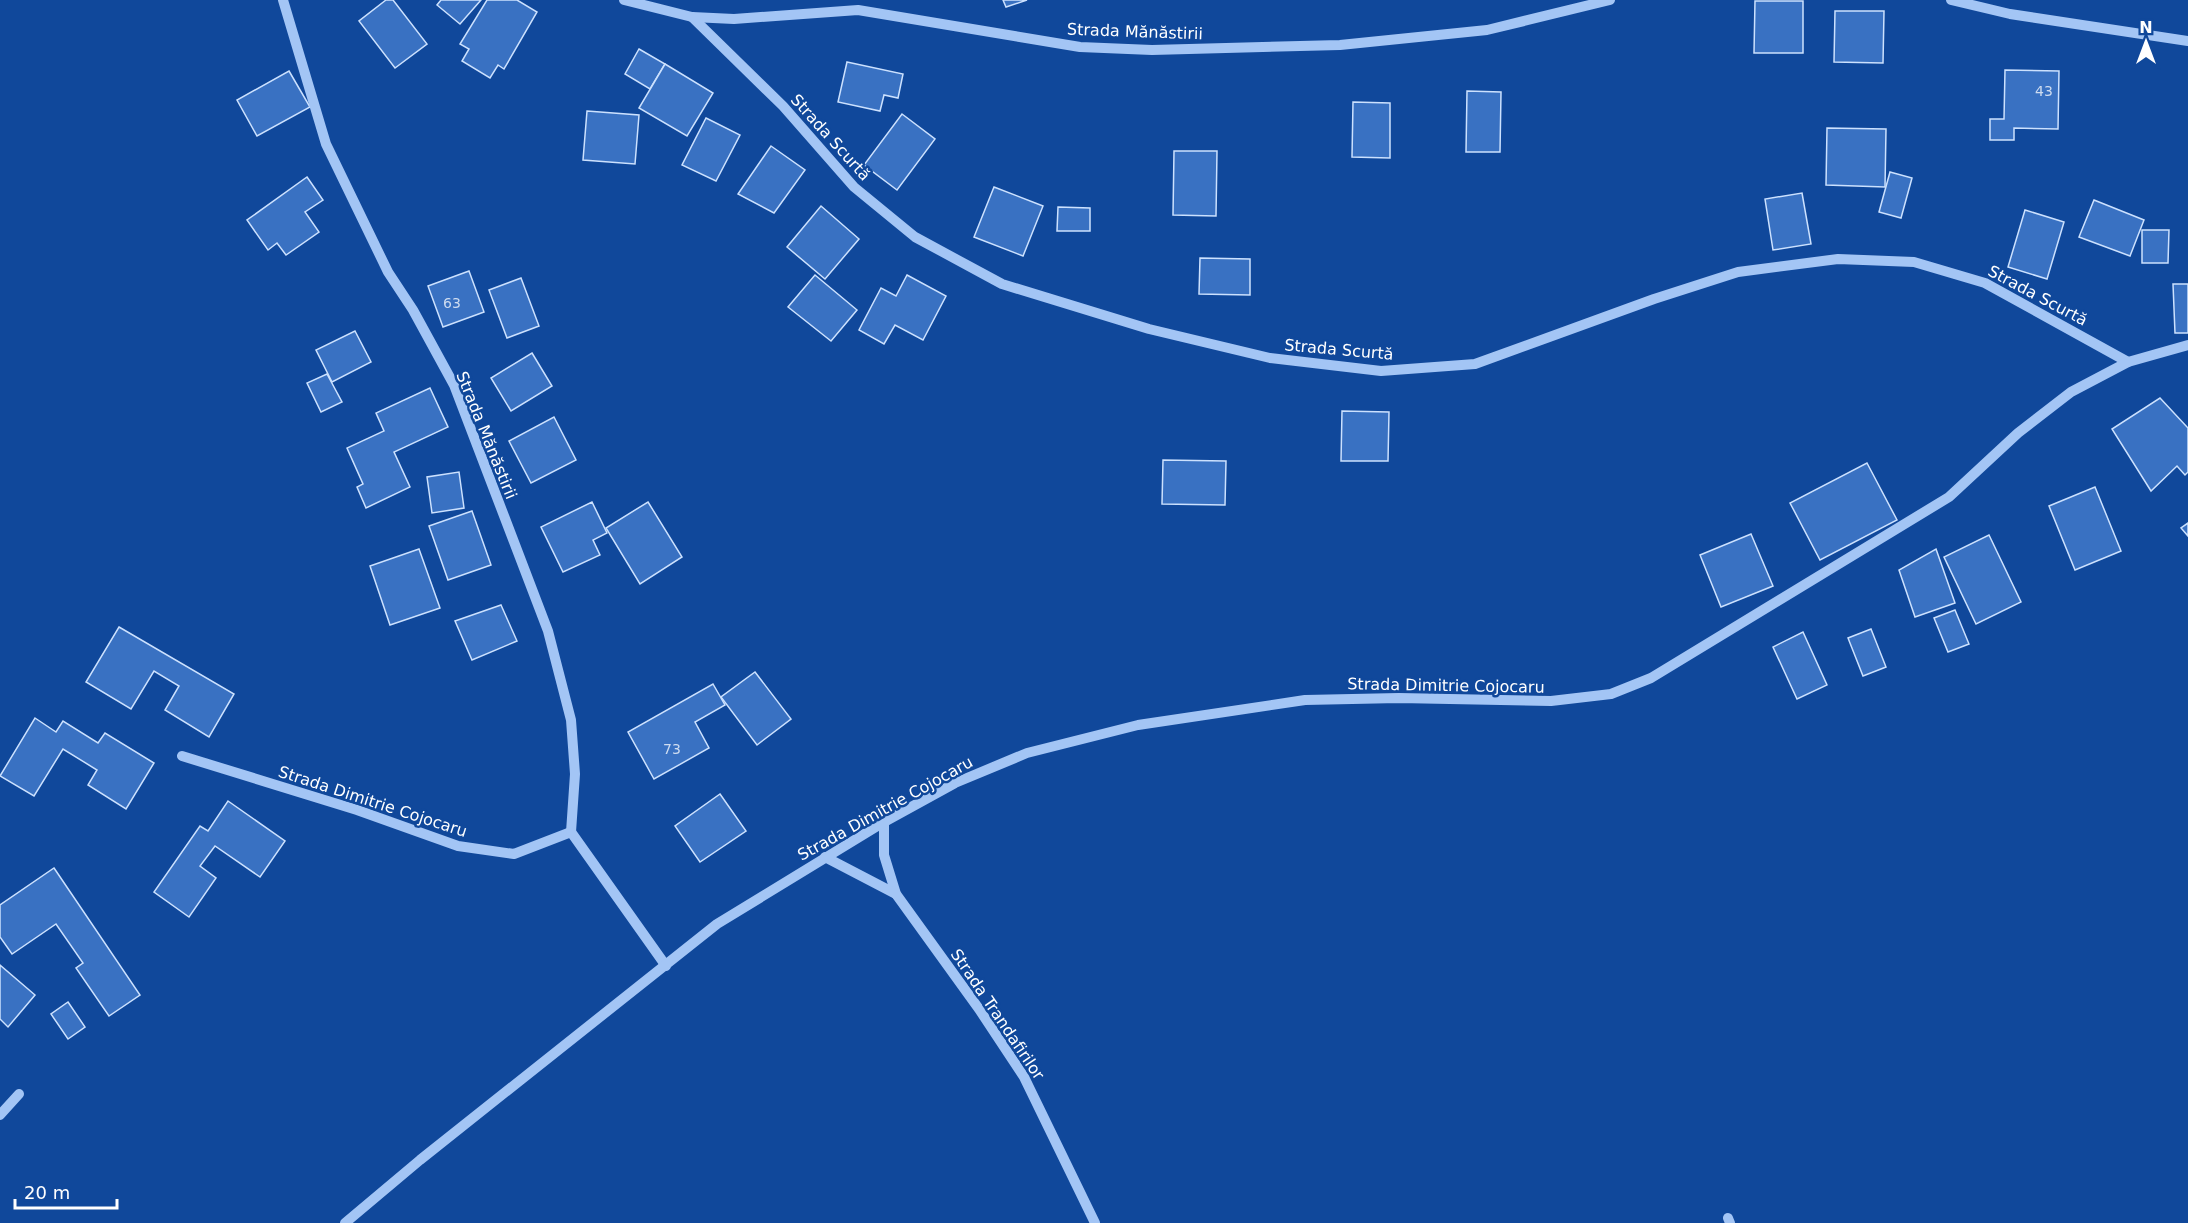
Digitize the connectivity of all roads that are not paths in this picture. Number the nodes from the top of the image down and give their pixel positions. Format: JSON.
{"nodes":[{"id":1,"x":283,"y":0,"type":"edge"},
{"id":2,"x":624,"y":0,"type":"edge"},
{"id":3,"x":868,"y":0,"type":"edge"},
{"id":4,"x":1610,"y":0,"type":"edge"},
{"id":5,"x":1952,"y":0,"type":"edge"},
{"id":6,"x":858,"y":10,"type":"junction"},
{"id":7,"x":692,"y":17,"type":"junction"},
{"id":8,"x":2187,"y":37,"type":"edge"},
{"id":9,"x":2188,"y":345,"type":"edge"},
{"id":10,"x":2128,"y":362,"type":"junction"},
{"id":11,"x":182,"y":756,"type":"dead end"},
{"id":12,"x":884,"y":822,"type":"junction"},
{"id":13,"x":571,"y":832,"type":"junction"},
{"id":14,"x":825,"y":856,"type":"junction"},
{"id":15,"x":896,"y":894,"type":"junction"},
{"id":16,"x":666,"y":966,"type":"junction"},
{"id":17,"x":19,"y":1094,"type":"dead end"},
{"id":18,"x":0,"y":1115,"type":"edge"},
{"id":19,"x":345,"y":1223,"type":"edge"},
{"id":20,"x":1095,"y":1223,"type":"edge"}],
"edges":[{"from":1,"to":13,"type":"street","name":"Strada Mănăstirii"},
{"from":2,"to":7,"type":"street","name":"Strada Mănăstirii"},
{"from":3,"to":6,"type":"street"},
{"from":4,"to":6,"type":"street","name":"Strada Mănăstirii"},
{"from":5,"to":8,"type":"street"},
{"from":6,"to":7,"type":"street","name":"Strada Mănăstirii"},
{"from":7,"to":10,"type":"street","name":"Strada Scurtă"},
{"from":9,"to":10,"type":"street","name":"Strada Dimitrie Cojocaru"},
{"from":10,"to":12,"type":"street","name":"Strada Dimitrie Cojocaru"},
{"from":11,"to":13,"type":"street","name":"Strada Dimitrie Cojocaru"},
{"from":12,"to":14,"type":"street","name":"Strada Dimitrie Cojocaru"},
{"from":12,"to":15,"type":"street","name":"Strada Trandafirilor"},
{"from":13,"to":16,"type":"street"},
{"from":14,"to":15,"type":"street","name":"Strada Trandafirilor"},
{"from":14,"to":16,"type":"street","name":"Strada Dimitrie Cojocaru"},
{"from":15,"to":20,"type":"street","name":"Strada Trandafirilor"},
{"from":16,"to":19,"type":"street","name":"Strada Dimitrie Cojocaru"},
{"from":17,"to":18,"type":"street"}]}
